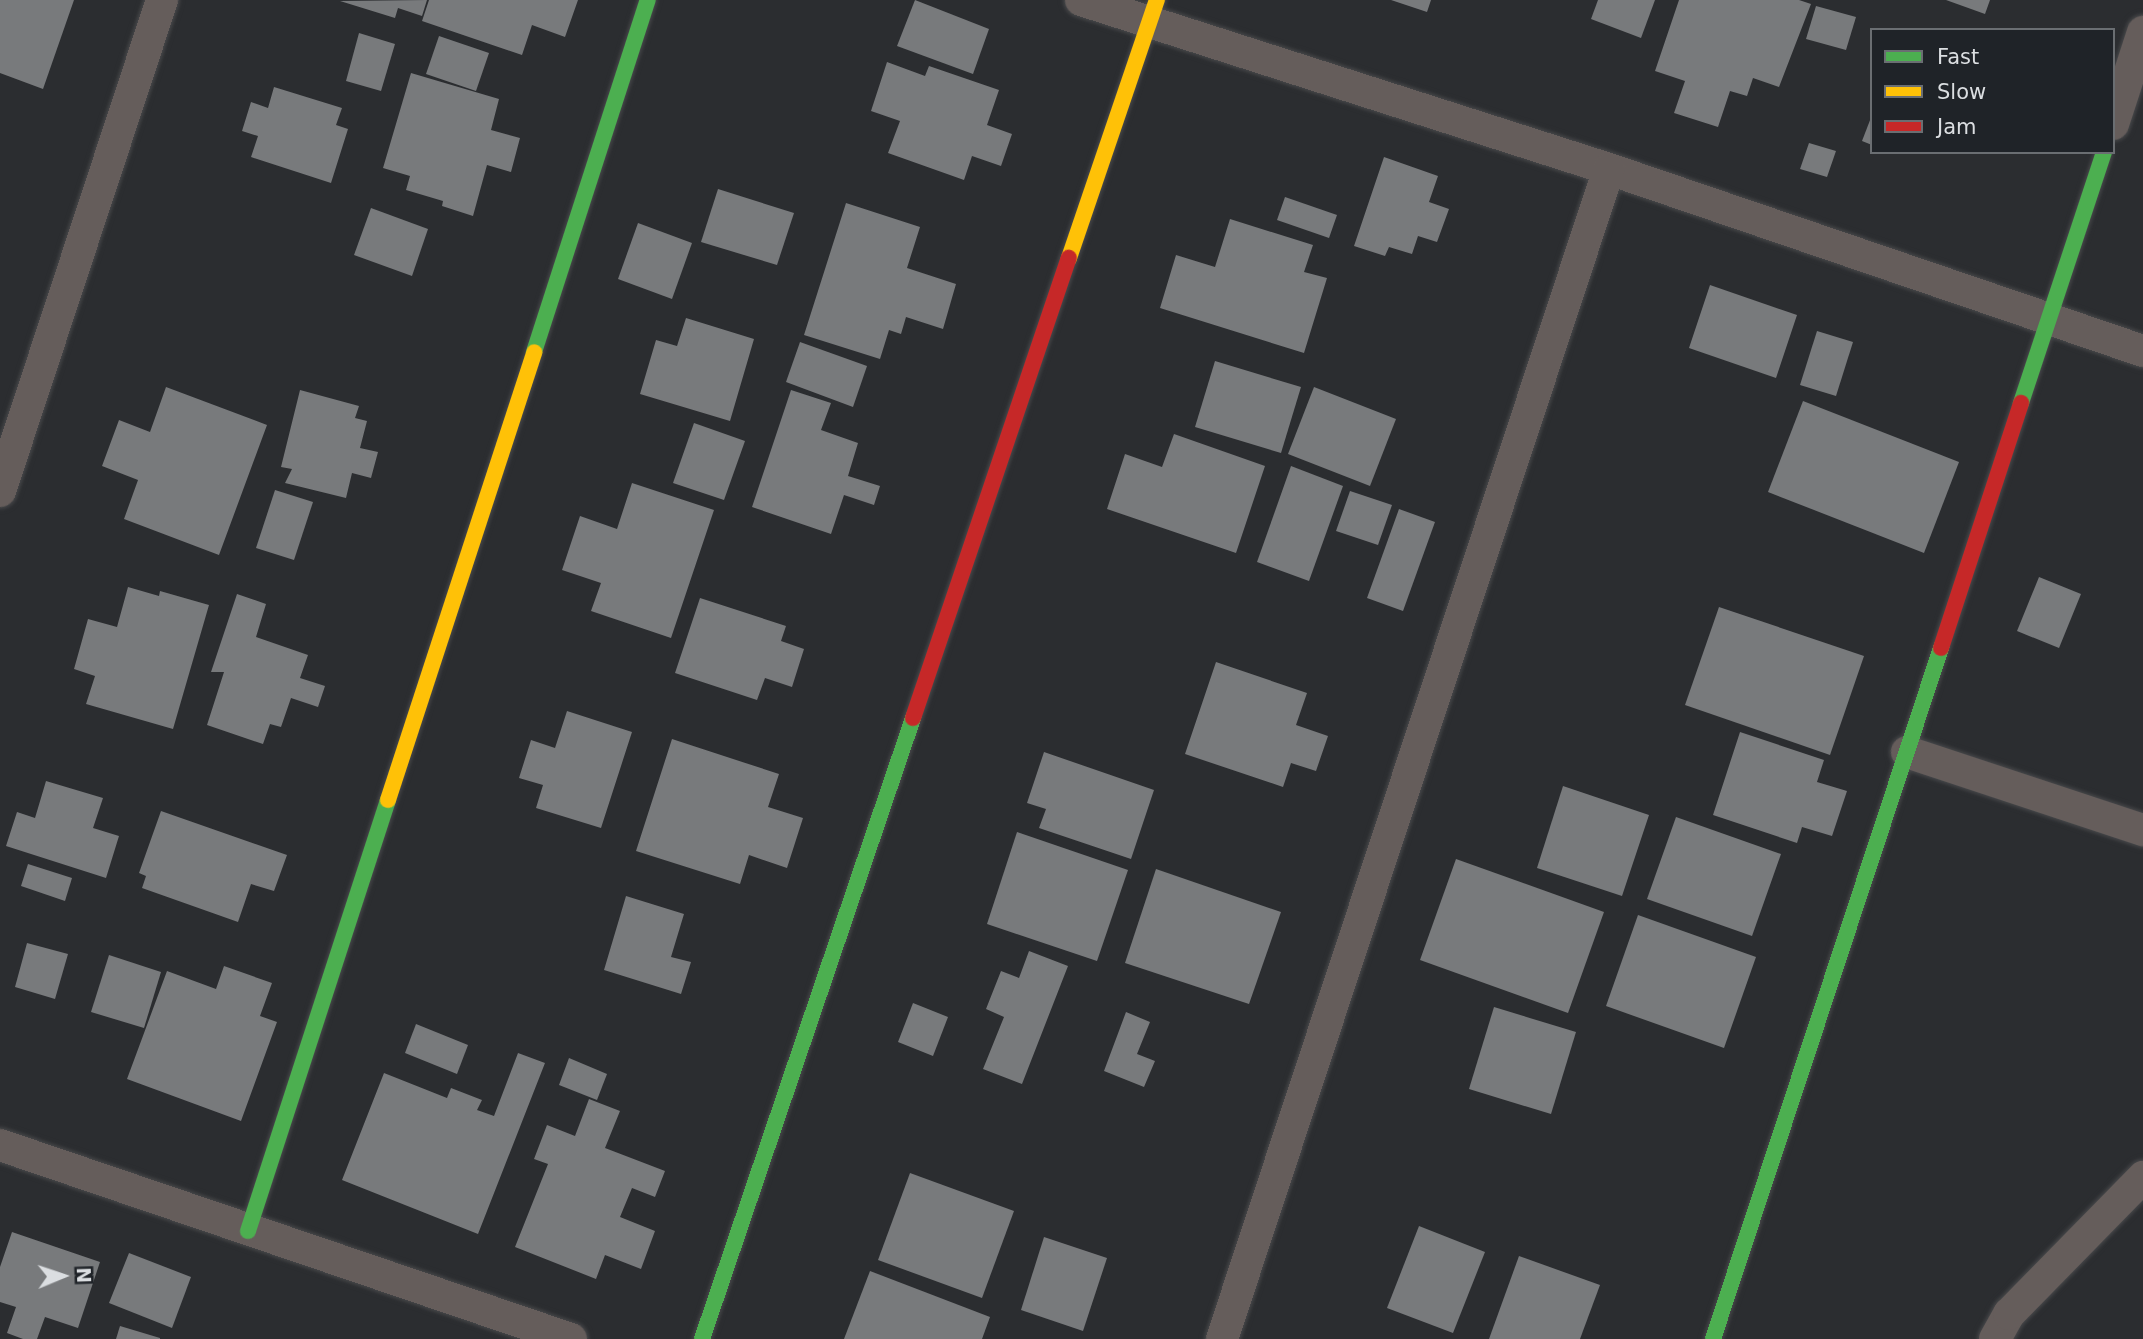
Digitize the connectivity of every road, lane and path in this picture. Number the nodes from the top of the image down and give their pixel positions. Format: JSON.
{"nodes":[{"id":1,"x":162,"y":0,"type":"edge"},
{"id":2,"x":648,"y":0,"type":"edge"},
{"id":3,"x":1081,"y":0,"type":"edge"},
{"id":4,"x":1154,"y":11,"type":"edge"},
{"id":5,"x":2143,"y":32,"type":"edge"},
{"id":6,"x":2115,"y":118,"type":"edge"},
{"id":7,"x":2103,"y":154,"type":"edge"},
{"id":8,"x":1609,"y":169,"type":"junction"},
{"id":9,"x":2049,"y":321,"type":"junction"},
{"id":10,"x":2143,"y":351,"type":"edge"},
{"id":11,"x":0,"y":491,"type":"edge"},
{"id":12,"x":1907,"y":752,"type":"junction"},
{"id":13,"x":2143,"y":830,"type":"edge"},
{"id":14,"x":0,"y":1145,"type":"edge"},
{"id":15,"x":2143,"y":1177,"type":"edge"},
{"id":16,"x":248,"y":1231,"type":"junction"},
{"id":17,"x":571,"y":1339,"type":"edge"},
{"id":18,"x":702,"y":1339,"type":"edge"},
{"id":19,"x":1222,"y":1339,"type":"edge"},
{"id":20,"x":1713,"y":1339,"type":"edge"},
{"id":21,"x":1996,"y":1339,"type":"edge"}],
"edges":[{"from":1,"to":11,"type":"street"},
{"from":2,"to":16,"type":"street"},
{"from":3,"to":4,"type":"street"},
{"from":4,"to":8,"type":"street"},
{"from":4,"to":18,"type":"street"},
{"from":5,"to":6,"type":"street"},
{"from":7,"to":9,"type":"street"},
{"from":8,"to":9,"type":"street"},
{"from":8,"to":19,"type":"street"},
{"from":9,"to":10,"type":"street"},
{"from":9,"to":12,"type":"street"},
{"from":12,"to":13,"type":"street"},
{"from":12,"to":20,"type":"street"},
{"from":14,"to":16,"type":"street"},
{"from":15,"to":21,"type":"street"},
{"from":16,"to":17,"type":"street"}]}
